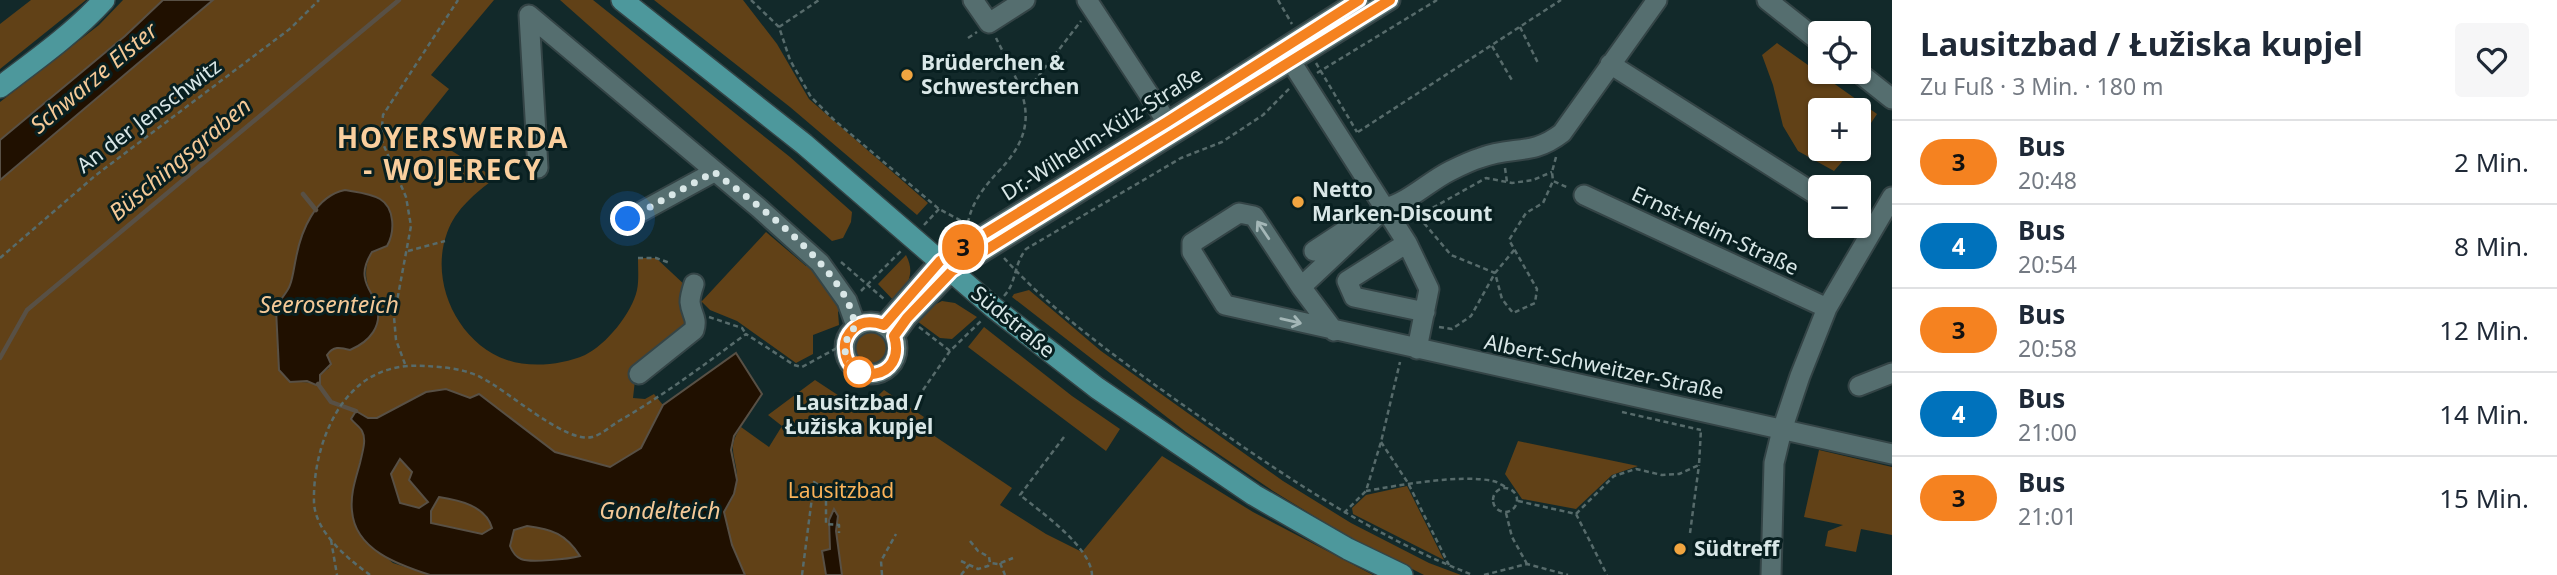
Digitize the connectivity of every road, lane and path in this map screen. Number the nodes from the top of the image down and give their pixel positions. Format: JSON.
{"nodes":[{"id":1,"x":104,"y":0,"type":"edge"},
{"id":2,"x":319,"y":0,"type":"edge"},
{"id":3,"x":458,"y":0,"type":"edge"},
{"id":4,"x":622,"y":0,"type":"edge"},
{"id":5,"x":751,"y":0,"type":"edge"},
{"id":6,"x":819,"y":0,"type":"edge"},
{"id":7,"x":973,"y":0,"type":"edge"},
{"id":8,"x":1025,"y":0,"type":"edge"},
{"id":9,"x":1278,"y":0,"type":"edge"},
{"id":10,"x":1359,"y":0,"type":"edge"},
{"id":11,"x":1390,"y":0,"type":"edge"},
{"id":12,"x":1437,"y":0,"type":"edge"},
{"id":13,"x":1561,"y":0,"type":"edge"},
{"id":14,"x":1657,"y":0,"type":"edge"},
{"id":15,"x":1768,"y":0,"type":"edge"},
{"id":16,"x":1090,"y":5,"type":"edge"},
{"id":17,"x":989,"y":23,"type":"junction"},
{"id":18,"x":779,"y":27,"type":"junction"},
{"id":19,"x":1520,"y":27,"type":"junction"},
{"id":20,"x":1296,"y":31,"type":"dead end"},
{"id":21,"x":1808,"y":32,"type":"edge"},
{"id":22,"x":968,"y":38,"type":"dead end"},
{"id":23,"x":1492,"y":46,"type":"junction"},
{"id":24,"x":1287,"y":55,"type":"junction"},
{"id":25,"x":1610,"y":64,"type":"junction"},
{"id":26,"x":1539,"y":65,"type":"dead end"},
{"id":27,"x":1321,"y":71,"type":"junction"},
{"id":28,"x":1303,"y":81,"type":"junction"},
{"id":29,"x":1513,"y":82,"type":"dead end"},
{"id":30,"x":1871,"y":82,"type":"edge"},
{"id":31,"x":0,"y":87,"type":"edge"},
{"id":32,"x":1023,"y":96,"type":"junction"},
{"id":33,"x":1892,"y":99,"type":"edge"},
{"id":34,"x":1167,"y":122,"type":"junction"},
{"id":35,"x":1562,"y":133,"type":"junction"},
{"id":36,"x":538,"y":168,"type":"dead end"},
{"id":37,"x":714,"y":172,"type":"junction"},
{"id":38,"x":1552,"y":172,"type":"junction"},
{"id":39,"x":1553,"y":181,"type":"junction"},
{"id":40,"x":1808,"y":189,"type":"edge"},
{"id":41,"x":1584,"y":195,"type":"joint"},
{"id":42,"x":1890,"y":202,"type":"edge"},
{"id":43,"x":1387,"y":206,"type":"junction"},
{"id":44,"x":1418,"y":216,"type":"junction"},
{"id":45,"x":628,"y":219,"type":"dead end"},
{"id":46,"x":1871,"y":219,"type":"edge"},
{"id":47,"x":974,"y":230,"type":"junction"},
{"id":48,"x":1859,"y":238,"type":"edge"},
{"id":49,"x":445,"y":241,"type":"dead end"},
{"id":50,"x":908,"y":243,"type":"dead end"},
{"id":51,"x":1407,"y":243,"type":"junction"},
{"id":52,"x":1515,"y":250,"type":"junction"},
{"id":53,"x":408,"y":251,"type":"junction"},
{"id":54,"x":1314,"y":251,"type":"dead end"},
{"id":55,"x":0,"y":258,"type":"edge"},
{"id":56,"x":638,"y":258,"type":"dead end"},
{"id":57,"x":670,"y":263,"type":"dead end"},
{"id":58,"x":946,"y":266,"type":"junction"},
{"id":59,"x":1495,"y":273,"type":"junction"},
{"id":60,"x":694,"y":284,"type":"dead end"},
{"id":61,"x":867,"y":286,"type":"dead end"},
{"id":62,"x":1301,"y":287,"type":"junction"},
{"id":63,"x":1827,"y":308,"type":"junction"},
{"id":64,"x":696,"y":315,"type":"junction"},
{"id":65,"x":1424,"y":318,"type":"junction"},
{"id":66,"x":856,"y":326,"type":"junction"},
{"id":67,"x":889,"y":330,"type":"junction"},
{"id":68,"x":1334,"y":331,"type":"junction"},
{"id":69,"x":746,"y":334,"type":"dead end"},
{"id":70,"x":1411,"y":348,"type":"junction"},
{"id":71,"x":950,"y":351,"type":"dead end"},
{"id":72,"x":1892,"y":373,"type":"edge"},
{"id":73,"x":639,"y":374,"type":"dead end"},
{"id":74,"x":1858,"y":386,"type":"dead end"},
{"id":75,"x":922,"y":390,"type":"dead end"},
{"id":76,"x":1702,"y":412,"type":"junction"},
{"id":77,"x":1782,"y":430,"type":"junction"},
{"id":78,"x":1064,"y":437,"type":"dead end"},
{"id":79,"x":1381,"y":442,"type":"junction"},
{"id":80,"x":1892,"y":454,"type":"edge"},
{"id":81,"x":1699,"y":465,"type":"junction"},
{"id":82,"x":1408,"y":483,"type":"junction"},
{"id":83,"x":1508,"y":488,"type":"junction"},
{"id":84,"x":1366,"y":491,"type":"junction"},
{"id":85,"x":1518,"y":501,"type":"junction"},
{"id":86,"x":1344,"y":513,"type":"junction"},
{"id":87,"x":1506,"y":513,"type":"junction"},
{"id":88,"x":1576,"y":514,"type":"junction"},
{"id":89,"x":839,"y":533,"type":"dead end"},
{"id":90,"x":1690,"y":533,"type":"dead end"},
{"id":91,"x":896,"y":534,"type":"dead end"},
{"id":92,"x":331,"y":538,"type":"junction"},
{"id":93,"x":970,"y":541,"type":"dead end"},
{"id":94,"x":1013,"y":558,"type":"dead end"},
{"id":95,"x":961,"y":561,"type":"dead end"},
{"id":96,"x":990,"y":562,"type":"junction"},
{"id":97,"x":1000,"y":563,"type":"junction"},
{"id":98,"x":1527,"y":564,"type":"junction"},
{"id":99,"x":969,"y":565,"type":"junction"},
{"id":100,"x":1450,"y":566,"type":"junction"},
{"id":101,"x":337,"y":575,"type":"edge"},
{"id":102,"x":370,"y":575,"type":"edge"},
{"id":103,"x":802,"y":575,"type":"edge"},
{"id":104,"x":882,"y":575,"type":"edge"},
{"id":105,"x":961,"y":575,"type":"edge"},
{"id":106,"x":1004,"y":575,"type":"edge"},
{"id":107,"x":1092,"y":575,"type":"edge"},
{"id":108,"x":1402,"y":575,"type":"edge"},
{"id":109,"x":1474,"y":575,"type":"edge"},
{"id":110,"x":1484,"y":575,"type":"edge"},
{"id":111,"x":1568,"y":575,"type":"edge"},
{"id":112,"x":1606,"y":575,"type":"edge"},
{"id":113,"x":1771,"y":575,"type":"edge"}],
"edges":[{"from":1,"to":31,"type":"main road"},
{"from":2,"to":55,"type":"path","name":"An der Jenschwitz"},
{"from":3,"to":53,"type":"path"},
{"from":4,"to":58,"type":"main road","name":"Südstraße"},
{"from":5,"to":18,"type":"path"},
{"from":6,"to":18,"type":"path"},
{"from":7,"to":17,"type":"street"},
{"from":8,"to":17,"type":"street"},
{"from":9,"to":20,"type":"path"},
{"from":10,"to":24,"type":"street","name":"Dr.-Wilhelm-Külz-Straße"},
{"from":11,"to":24,"type":"street","name":"Dr.-Wilhelm-Külz-Straße"},
{"from":12,"to":27,"type":"path"},
{"from":13,"to":19,"type":"path"},
{"from":14,"to":25,"type":"street"},
{"from":15,"to":21,"type":"street"},
{"from":16,"to":32,"type":"path"},
{"from":16,"to":34,"type":"street"},
{"from":17,"to":22,"type":"path"},
{"from":17,"to":32,"type":"path"},
{"from":18,"to":47,"type":"path"},
{"from":19,"to":23,"type":"path"},
{"from":19,"to":26,"type":"path"},
{"from":23,"to":27,"type":"path"},
{"from":23,"to":29,"type":"path"},
{"from":24,"to":28,"type":"street"},
{"from":24,"to":34,"type":"street","name":"Dr.-Wilhelm-Külz-Straße"},
{"from":24,"to":58,"type":"street","name":"Dr.-Wilhelm-Külz-Straße"},
{"from":25,"to":35,"type":"street"},
{"from":25,"to":40,"type":"street"},
{"from":27,"to":28,"type":"path"},
{"from":28,"to":43,"type":"street"},
{"from":28,"to":86,"type":"path"},
{"from":30,"to":33,"type":"street"},
{"from":32,"to":47,"type":"path"},
{"from":34,"to":47,"type":"street","name":"Dr.-Wilhelm-Külz-Straße"},
{"from":35,"to":38,"type":"path"},
{"from":35,"to":43,"type":"street"},
{"from":36,"to":37,"type":"street"},
{"from":37,"to":45,"type":"street"},
{"from":37,"to":66,"type":"street"},
{"from":38,"to":39,"type":"path"},
{"from":38,"to":44,"type":"path"},
{"from":39,"to":41,"type":"path"},
{"from":39,"to":52,"type":"path"},
{"from":41,"to":63,"type":"street","name":"Ernst-Heim-Straße"},
{"from":42,"to":46,"type":"street"},
{"from":43,"to":44,"type":"path"},
{"from":43,"to":51,"type":"street"},
{"from":43,"to":54,"type":"street"},
{"from":43,"to":62,"type":"street"},
{"from":44,"to":59,"type":"path"},
{"from":47,"to":58,"type":"street","name":"Dr.-Wilhelm-Külz-Straße"},
{"from":48,"to":63,"type":"street"},
{"from":49,"to":53,"type":"path"},
{"from":50,"to":61,"type":"path"},
{"from":51,"to":65,"type":"street"},
{"from":51,"to":65,"type":"street"},
{"from":52,"to":59,"type":"path"},
{"from":52,"to":59,"type":"path"},
{"from":53,"to":92,"type":"path"},
{"from":56,"to":57,"type":"path"},
{"from":58,"to":67,"type":"street","name":"Dr.-Wilhelm-Külz-Straße"},
{"from":58,"to":108,"type":"main road","name":"Südstraße"},
{"from":59,"to":65,"type":"path"},
{"from":60,"to":64,"type":"street"},
{"from":62,"to":68,"type":"street","name":"Albert-Schweitzer-Straße"},
{"from":62,"to":68,"type":"street","name":"Albert-Schweitzer-Straße","one_way":true},
{"from":63,"to":77,"type":"street"},
{"from":64,"to":69,"type":"path"},
{"from":64,"to":73,"type":"street"},
{"from":65,"to":70,"type":"street"},
{"from":66,"to":67,"type":"street"},
{"from":66,"to":67,"type":"street"},
{"from":68,"to":70,"type":"street","name":"Albert-Schweitzer-Straße"},
{"from":70,"to":76,"type":"street","name":"Albert-Schweitzer-Straße"},
{"from":70,"to":79,"type":"path"},
{"from":71,"to":75,"type":"path"},
{"from":72,"to":74,"type":"street"},
{"from":76,"to":77,"type":"street","name":"Albert-Schweitzer-Straße"},
{"from":76,"to":81,"type":"path"},
{"from":77,"to":80,"type":"street","name":"Albert-Schweitzer-Straße"},
{"from":77,"to":113,"type":"street"},
{"from":78,"to":107,"type":"path"},
{"from":79,"to":82,"type":"path"},
{"from":79,"to":84,"type":"path"},
{"from":81,"to":88,"type":"path"},
{"from":81,"to":90,"type":"path"},
{"from":82,"to":83,"type":"path"},
{"from":82,"to":84,"type":"path"},
{"from":82,"to":100,"type":"path"},
{"from":83,"to":85,"type":"path"},
{"from":83,"to":87,"type":"path"},
{"from":84,"to":86,"type":"path"},
{"from":85,"to":87,"type":"path"},
{"from":85,"to":88,"type":"path"},
{"from":86,"to":100,"type":"path"},
{"from":87,"to":98,"type":"path"},
{"from":88,"to":112,"type":"path"},
{"from":89,"to":103,"type":"path"},
{"from":91,"to":104,"type":"path"},
{"from":92,"to":101,"type":"path"},
{"from":92,"to":102,"type":"path"},
{"from":93,"to":96,"type":"path"},
{"from":94,"to":97,"type":"path"},
{"from":95,"to":99,"type":"path"},
{"from":96,"to":97,"type":"path"},
{"from":96,"to":99,"type":"path"},
{"from":97,"to":106,"type":"path"},
{"from":98,"to":110,"type":"path"},
{"from":98,"to":111,"type":"path"},
{"from":99,"to":105,"type":"path"},
{"from":100,"to":109,"type":"path"}]}
